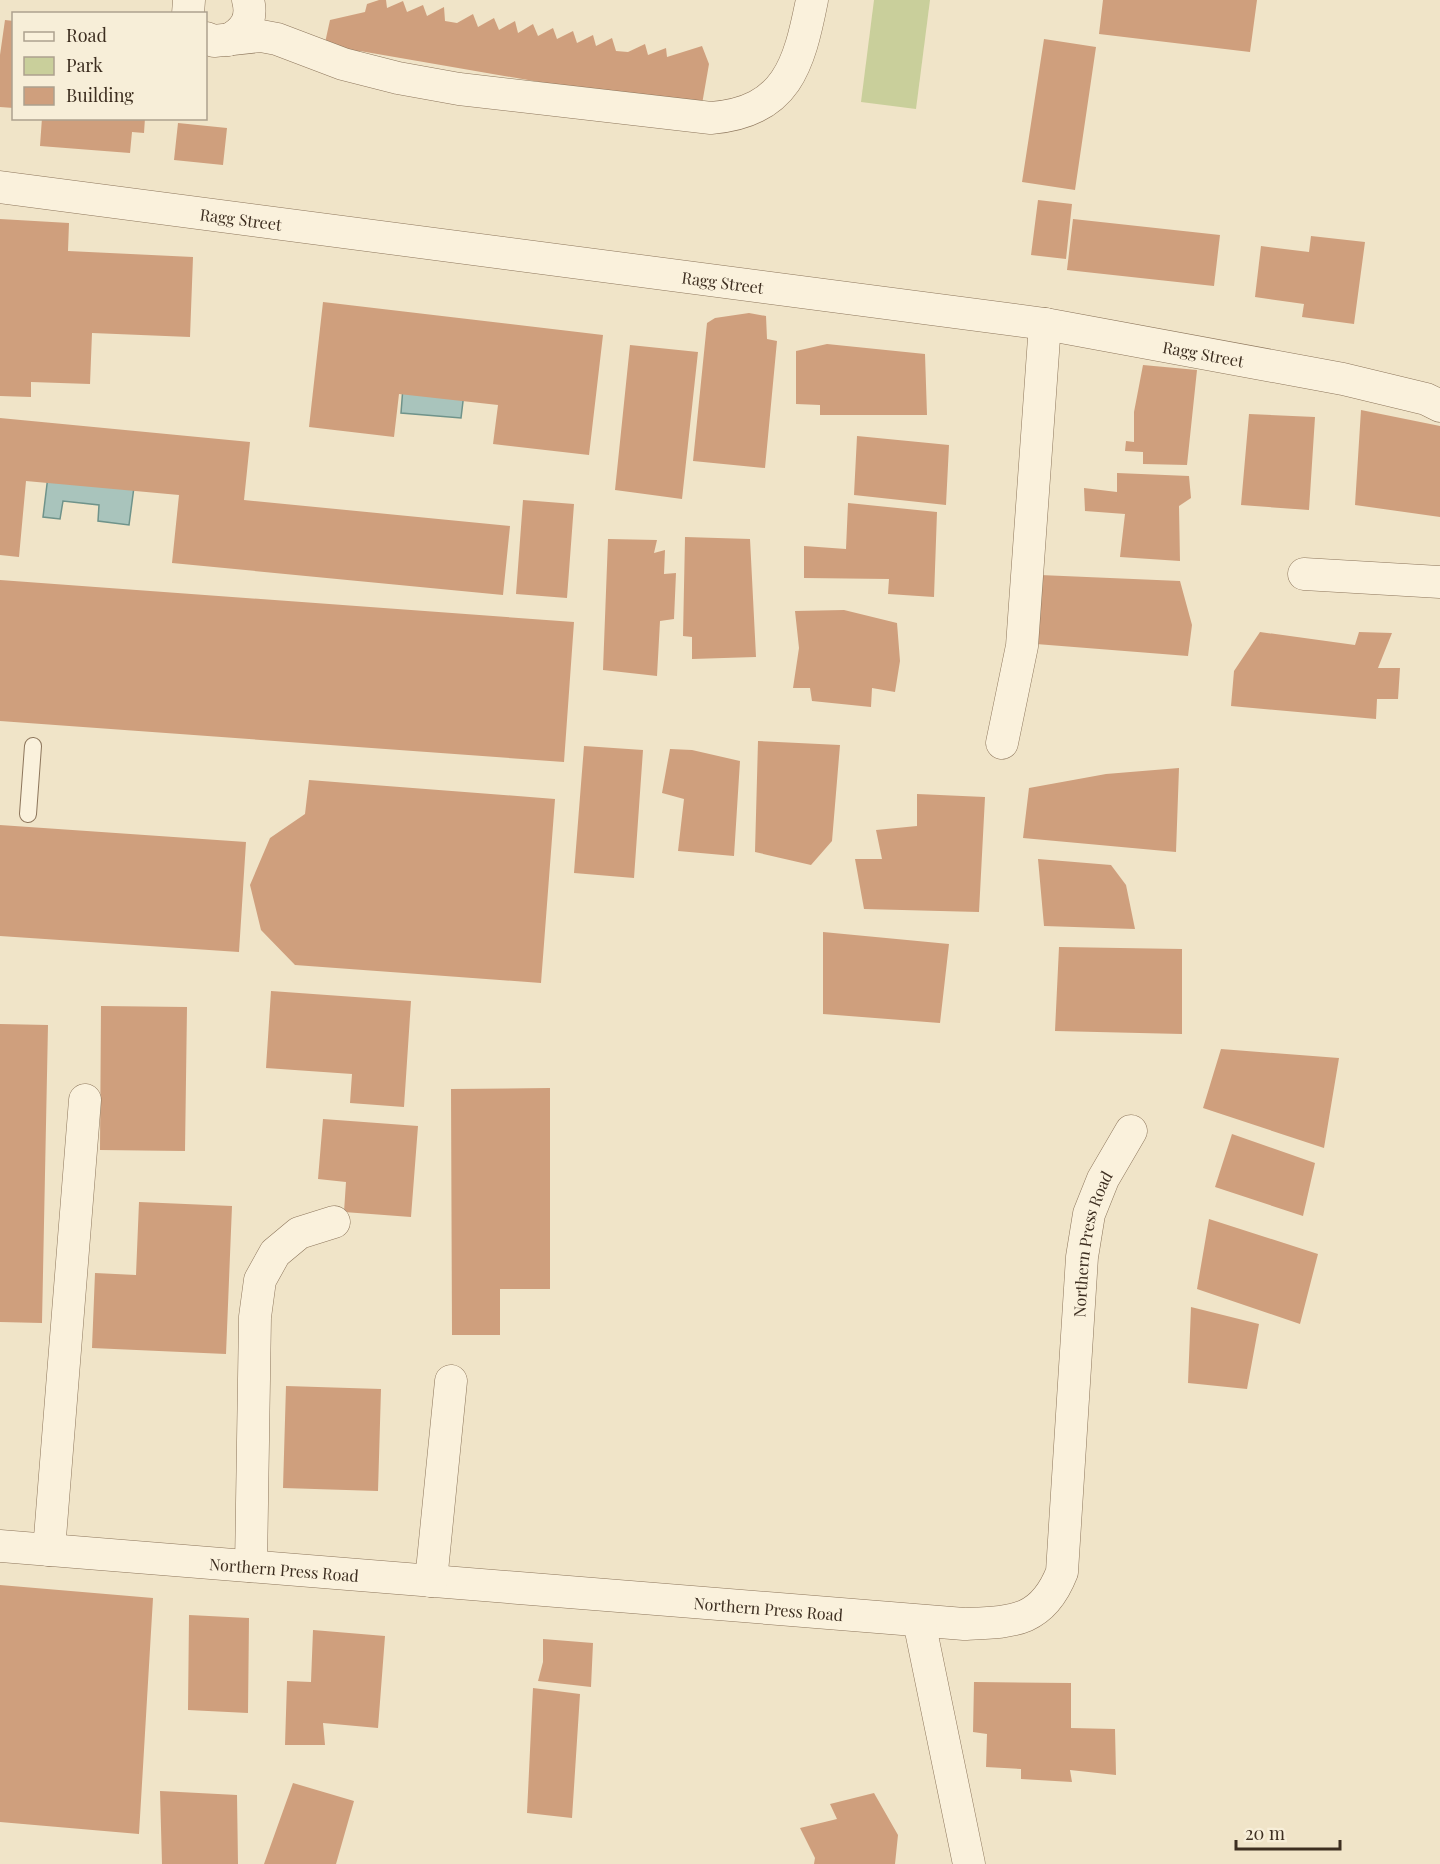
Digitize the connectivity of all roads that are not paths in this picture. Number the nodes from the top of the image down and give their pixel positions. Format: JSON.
{"nodes":[{"id":1,"x":248,"y":0,"type":"edge"},
{"id":2,"x":812,"y":0,"type":"edge"},
{"id":3,"x":217,"y":39,"type":"edge"},
{"id":4,"x":277,"y":39,"type":"junction"},
{"id":5,"x":0,"y":187,"type":"edge"},
{"id":6,"x":1045,"y":324,"type":"junction"},
{"id":7,"x":1435,"y":400,"type":"edge"},
{"id":8,"x":1304,"y":574,"type":"dead end"},
{"id":9,"x":1440,"y":582,"type":"edge"},
{"id":10,"x":1002,"y":744,"type":"dead end"},
{"id":11,"x":33,"y":746,"type":"dead end"},
{"id":12,"x":28,"y":814,"type":"dead end"},
{"id":13,"x":86,"y":1100,"type":"dead end"},
{"id":14,"x":1131,"y":1131,"type":"dead end"},
{"id":15,"x":334,"y":1222,"type":"dead end"},
{"id":16,"x":451,"y":1381,"type":"dead end"},
{"id":17,"x":0,"y":1546,"type":"edge"},
{"id":18,"x":49,"y":1550,"type":"junction"},
{"id":19,"x":251,"y":1566,"type":"junction"},
{"id":20,"x":431,"y":1581,"type":"junction"},
{"id":21,"x":919,"y":1621,"type":"junction"},
{"id":22,"x":969,"y":1864,"type":"edge"}],
"edges":[{"from":1,"to":3,"type":"street"},
{"from":1,"to":4,"type":"street"},
{"from":2,"to":4,"type":"street"},
{"from":3,"to":4,"type":"street"},
{"from":5,"to":6,"type":"street","name":"Ragg Street"},
{"from":6,"to":7,"type":"street","name":"Ragg Street"},
{"from":6,"to":10,"type":"street"},
{"from":8,"to":9,"type":"street"},
{"from":11,"to":12,"type":"lane"},
{"from":13,"to":18,"type":"street"},
{"from":14,"to":21,"type":"street","name":"Northern Press Road"},
{"from":15,"to":19,"type":"street"},
{"from":16,"to":20,"type":"street"},
{"from":17,"to":18,"type":"street","name":"Northern Press Road"},
{"from":18,"to":19,"type":"street","name":"Northern Press Road"},
{"from":19,"to":20,"type":"street","name":"Northern Press Road"},
{"from":20,"to":21,"type":"street","name":"Northern Press Road"},
{"from":21,"to":22,"type":"street"}]}
